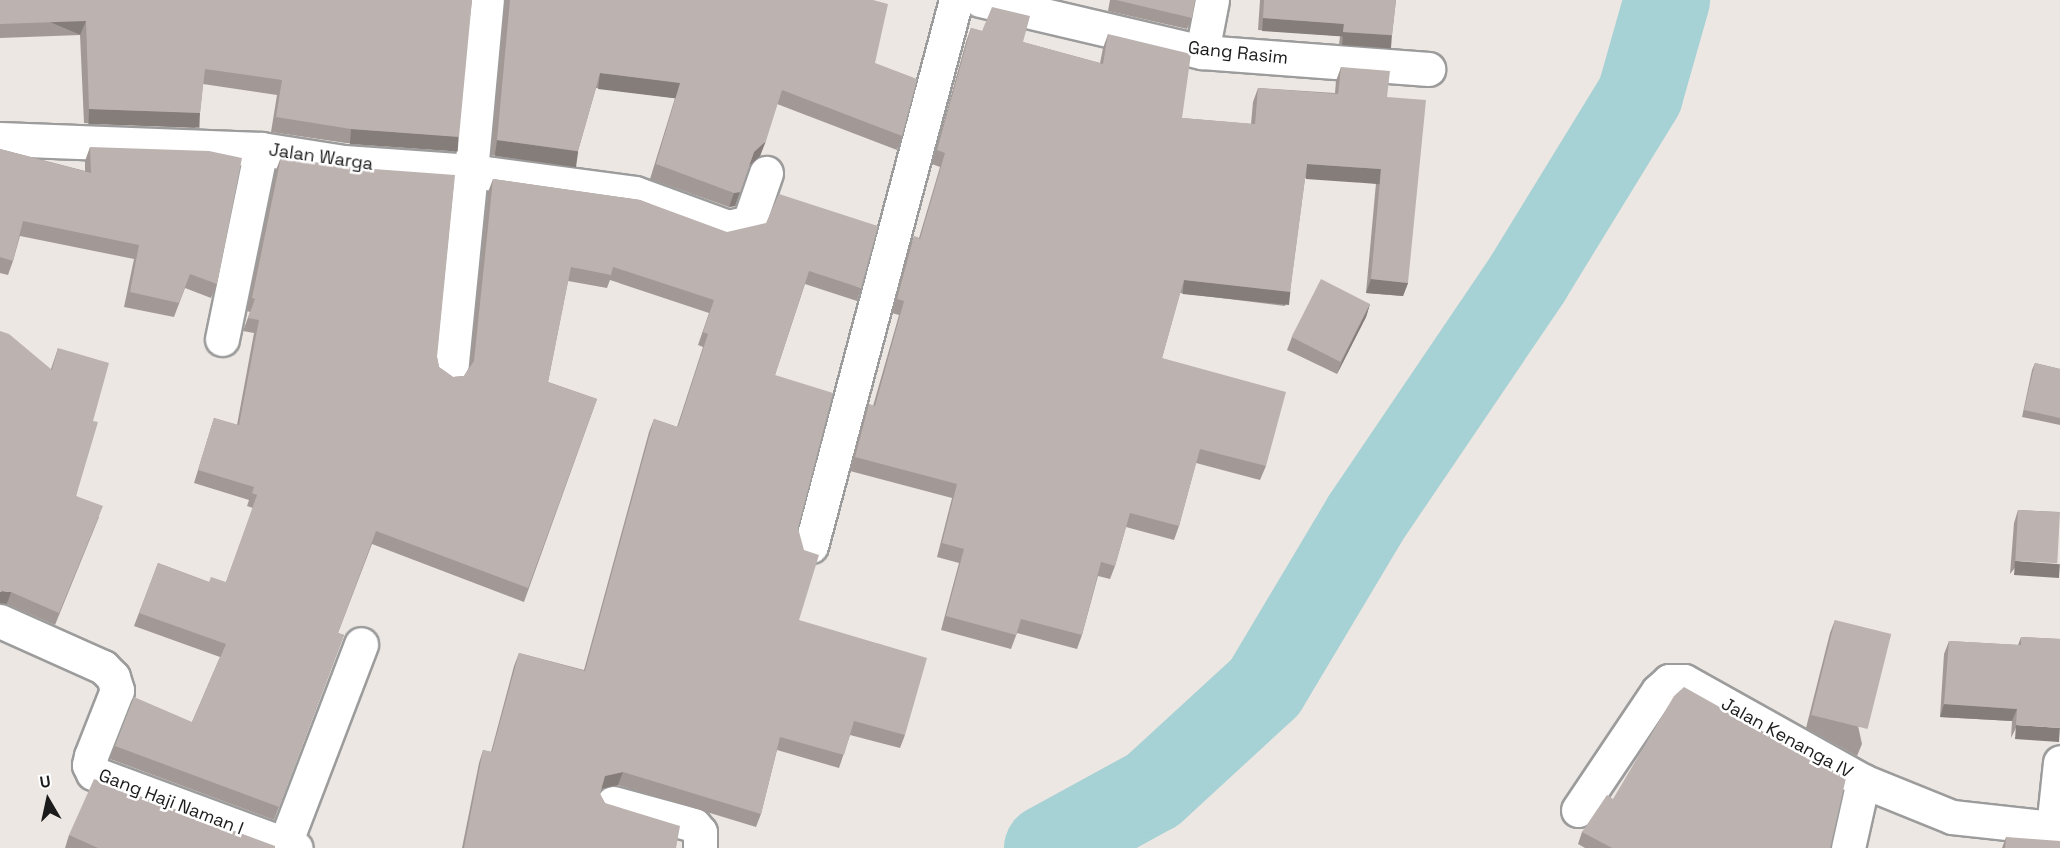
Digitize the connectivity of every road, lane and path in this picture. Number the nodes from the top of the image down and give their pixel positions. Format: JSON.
{"nodes":[{"id":1,"x":487,"y":0,"type":"edge"},
{"id":2,"x":956,"y":0,"type":"edge"},
{"id":3,"x":980,"y":0,"type":"edge"},
{"id":4,"x":1212,"y":0,"type":"edge"},
{"id":5,"x":1202,"y":52,"type":"junction"},
{"id":6,"x":1428,"y":69,"type":"dead end"},
{"id":7,"x":0,"y":139,"type":"edge"},
{"id":8,"x":261,"y":148,"type":"junction"},
{"id":9,"x":471,"y":171,"type":"junction"},
{"id":10,"x":766,"y":173,"type":"dead end"},
{"id":11,"x":222,"y":339,"type":"dead end"},
{"id":12,"x":451,"y":372,"type":"edge"},
{"id":13,"x":811,"y":546,"type":"dead end"},
{"id":14,"x":0,"y":621,"type":"edge"},
{"id":15,"x":361,"y":644,"type":"dead end"},
{"id":16,"x":2060,"y":762,"type":"edge"},
{"id":17,"x":1863,"y":781,"type":"junction"},
{"id":18,"x":613,"y":803,"type":"edge"},
{"id":19,"x":1578,"y":810,"type":"dead end"},
{"id":20,"x":2056,"y":828,"type":"edge"},
{"id":21,"x":290,"y":847,"type":"edge"},
{"id":22,"x":700,"y":848,"type":"edge"},
{"id":23,"x":1848,"y":848,"type":"edge"}],
"edges":[{"from":1,"to":9,"type":"street"},
{"from":2,"to":13,"type":"street"},
{"from":3,"to":5,"type":"street","name":"Gang Rasim"},
{"from":4,"to":5,"type":"street"},
{"from":5,"to":6,"type":"street","name":"Gang Rasim"},
{"from":7,"to":8,"type":"street","name":"Jalan Warga"},
{"from":8,"to":9,"type":"street","name":"Jalan Warga"},
{"from":8,"to":11,"type":"street"},
{"from":9,"to":10,"type":"street","name":"Jalan Warga"},
{"from":9,"to":12,"type":"street"},
{"from":14,"to":21,"type":"street","name":"Gang Haji Naman I"},
{"from":15,"to":21,"type":"street"},
{"from":16,"to":20,"type":"street"},
{"from":17,"to":19,"type":"street","name":"Jalan Kenanga IV"},
{"from":17,"to":20,"type":"street","name":"Jalan Kenanga IV"},
{"from":17,"to":23,"type":"street"},
{"from":18,"to":22,"type":"street"}]}
